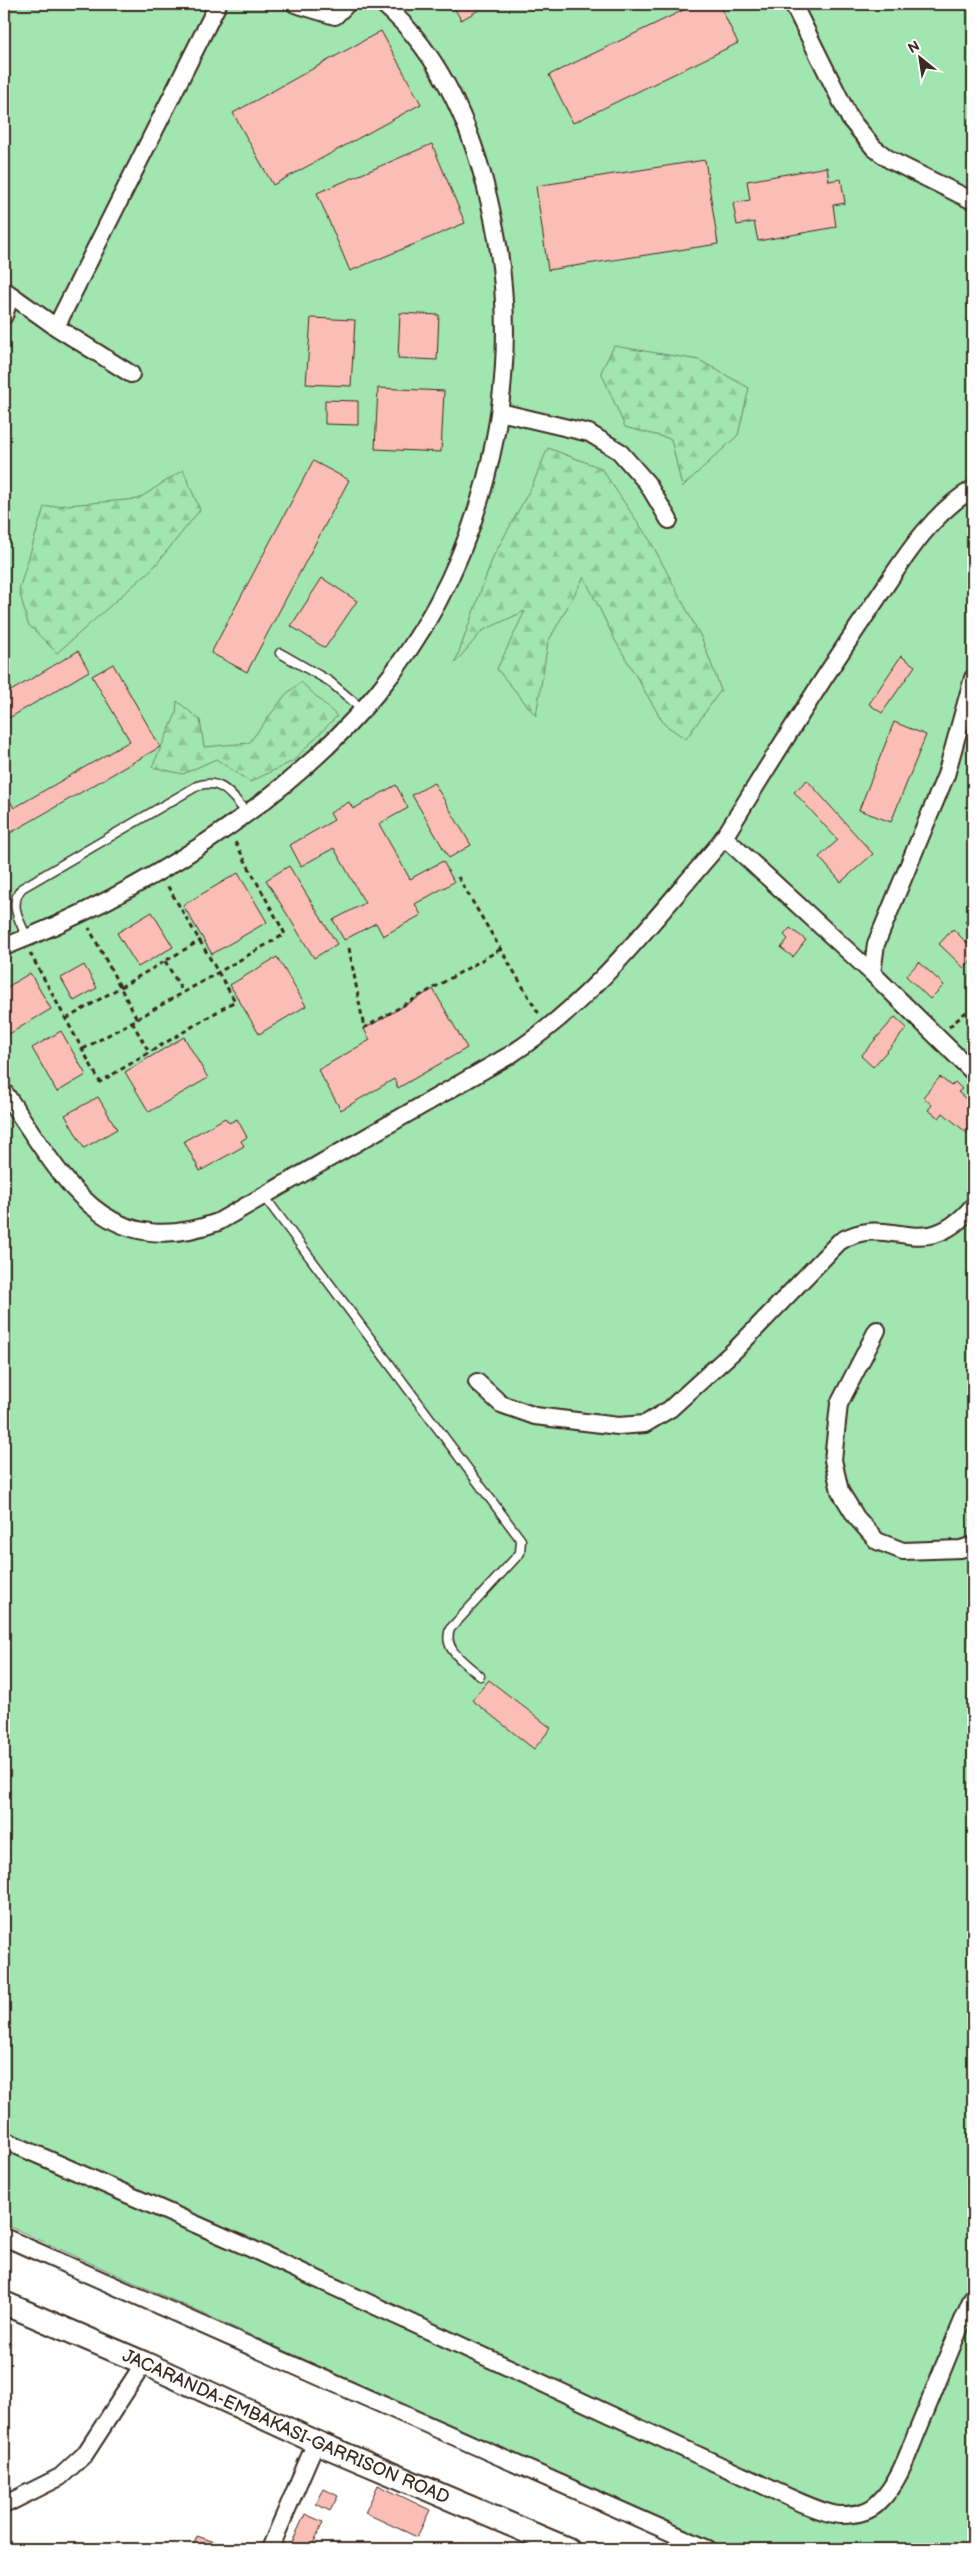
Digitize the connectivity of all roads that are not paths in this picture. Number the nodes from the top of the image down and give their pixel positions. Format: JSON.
{"nodes":[{"id":1,"x":218,"y":4,"type":"edge"},
{"id":2,"x":295,"y":4,"type":"edge"},
{"id":3,"x":348,"y":4,"type":"edge"},
{"id":4,"x":383,"y":4,"type":"edge"},
{"id":5,"x":793,"y":4,"type":"edge"},
{"id":6,"x":973,"y":201,"type":"edge"},
{"id":7,"x":7,"y":293,"type":"edge"},
{"id":8,"x":4,"y":316,"type":"edge"},
{"id":9,"x":56,"y":327,"type":"junction"},
{"id":10,"x":131,"y":374,"type":"dead end"},
{"id":11,"x":500,"y":412,"type":"junction"},
{"id":12,"x":973,"y":489,"type":"edge"},
{"id":13,"x":668,"y":520,"type":"dead end"},
{"id":14,"x":280,"y":653,"type":"dead end"},
{"id":15,"x":973,"y":678,"type":"edge"},
{"id":16,"x":362,"y":709,"type":"junction"},
{"id":17,"x":246,"y":812,"type":"junction"},
{"id":18,"x":724,"y":837,"type":"junction"},
{"id":19,"x":25,"y":939,"type":"junction"},
{"id":20,"x":4,"y":947,"type":"edge"},
{"id":21,"x":872,"y":973,"type":"junction"},
{"id":22,"x":973,"y":1072,"type":"edge"},
{"id":23,"x":4,"y":1092,"type":"edge"},
{"id":24,"x":264,"y":1196,"type":"junction"},
{"id":25,"x":973,"y":1206,"type":"edge"},
{"id":26,"x":876,"y":1330,"type":"dead end"},
{"id":27,"x":477,"y":1382,"type":"dead end"},
{"id":28,"x":973,"y":1545,"type":"edge"},
{"id":29,"x":480,"y":1676,"type":"dead end"},
{"id":30,"x":4,"y":2140,"type":"edge"},
{"id":31,"x":4,"y":2237,"type":"edge"},
{"id":32,"x":973,"y":2297,"type":"edge"},
{"id":33,"x":4,"y":2303,"type":"edge"},
{"id":34,"x":144,"y":2363,"type":"junction"},
{"id":35,"x":316,"y":2442,"type":"junction"},
{"id":36,"x":4,"y":2505,"type":"edge"},
{"id":37,"x":270,"y":2549,"type":"edge"},
{"id":38,"x":568,"y":2549,"type":"edge"},
{"id":39,"x":708,"y":2549,"type":"edge"}],
"edges":[{"from":1,"to":9,"type":"street"},
{"from":2,"to":3,"type":"street"},
{"from":4,"to":11,"type":"street"},
{"from":5,"to":6,"type":"street"},
{"from":7,"to":8,"type":"street"},
{"from":7,"to":9,"type":"street"},
{"from":9,"to":10,"type":"street"},
{"from":11,"to":13,"type":"street"},
{"from":11,"to":16,"type":"street"},
{"from":12,"to":18,"type":"street"},
{"from":14,"to":16,"type":"lane"},
{"from":15,"to":21,"type":"street"},
{"from":16,"to":17,"type":"street"},
{"from":17,"to":19,"type":"street"},
{"from":17,"to":19,"type":"lane"},
{"from":18,"to":21,"type":"street"},
{"from":18,"to":24,"type":"street"},
{"from":19,"to":20,"type":"street"},
{"from":21,"to":22,"type":"street"},
{"from":23,"to":24,"type":"street"},
{"from":24,"to":29,"type":"lane"},
{"from":25,"to":27,"type":"street"},
{"from":26,"to":28,"type":"street"},
{"from":30,"to":32,"type":"street"},
{"from":31,"to":39,"type":"street"},
{"from":33,"to":34,"type":"street","name":"JACARANDA-EMBAKASI-GARRISON ROAD"},
{"from":34,"to":35,"type":"street","name":"JACARANDA-EMBAKASI-GARRISON ROAD"},
{"from":34,"to":36,"type":"street"},
{"from":35,"to":37,"type":"street"},
{"from":35,"to":38,"type":"street","name":"JACARANDA-EMBAKASI-GARRISON ROAD"}]}
